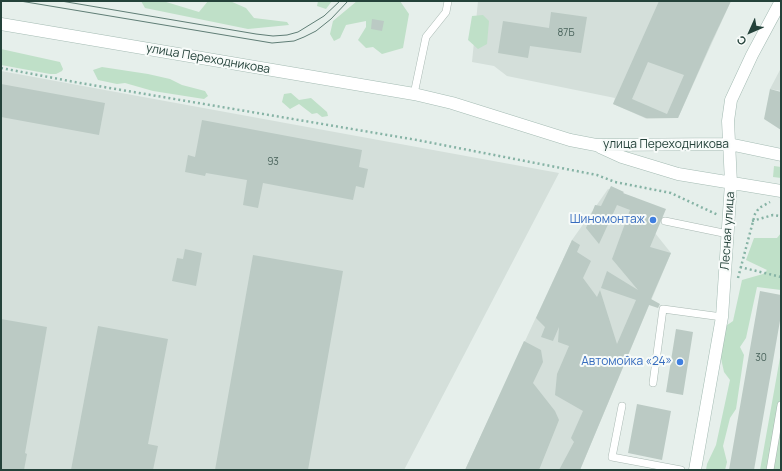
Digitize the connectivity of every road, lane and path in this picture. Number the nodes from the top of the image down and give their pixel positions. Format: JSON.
{"nodes":[{"id":1,"x":448,"y":1,"type":"edge"},
{"id":2,"x":781,"y":1,"type":"edge"},
{"id":3,"x":1,"y":24,"type":"edge"},
{"id":4,"x":1,"y":68,"type":"edge"},
{"id":5,"x":414,"y":94,"type":"junction"},
{"id":6,"x":729,"y":144,"type":"junction"},
{"id":7,"x":596,"y":145,"type":"junction"},
{"id":8,"x":781,"y":155,"type":"edge"},
{"id":9,"x":731,"y":183,"type":"junction"},
{"id":10,"x":781,"y":191,"type":"edge"},
{"id":11,"x":720,"y":216,"type":"dead end"},
{"id":12,"x":781,"y":216,"type":"edge"},
{"id":13,"x":665,"y":221,"type":"dead end"},
{"id":14,"x":752,"y":221,"type":"dead end"},
{"id":15,"x":728,"y":234,"type":"junction"},
{"id":16,"x":740,"y":267,"type":"dead end"},
{"id":17,"x":781,"y":278,"type":"edge"},
{"id":18,"x":722,"y":317,"type":"junction"},
{"id":19,"x":653,"y":383,"type":"dead end"},
{"id":20,"x":781,"y":405,"type":"edge"},
{"id":21,"x":622,"y":406,"type":"dead end"},
{"id":22,"x":681,"y":470,"type":"edge"},
{"id":23,"x":695,"y":470,"type":"edge"},
{"id":24,"x":770,"y":470,"type":"edge"}],
"edges":[{"from":1,"to":5,"type":"lane"},
{"from":2,"to":6,"type":"main road","name":"Лесная улица"},
{"from":3,"to":5,"type":"main road","name":"улица Переходникова"},
{"from":4,"to":11,"type":"path"},
{"from":5,"to":7,"type":"main road","name":"улица Переходникова"},
{"from":6,"to":7,"type":"main road","name":"улица Переходникова"},
{"from":6,"to":8,"type":"main road","name":"улица Переходникова"},
{"from":6,"to":9,"type":"main road","name":"Лесная улица"},
{"from":7,"to":9,"type":"main road","name":"улица Переходникова"},
{"from":9,"to":10,"type":"main road","name":"улица Переходникова"},
{"from":9,"to":15,"type":"main road","name":"Лесная улица"},
{"from":12,"to":14,"type":"path"},
{"from":13,"to":15,"type":"lane"},
{"from":15,"to":18,"type":"main road","name":"Лесная улица"},
{"from":16,"to":17,"type":"path"},
{"from":18,"to":19,"type":"lane"},
{"from":18,"to":23,"type":"main road","name":"Лесная улица"},
{"from":20,"to":24,"type":"lane"},
{"from":21,"to":22,"type":"lane"}]}
